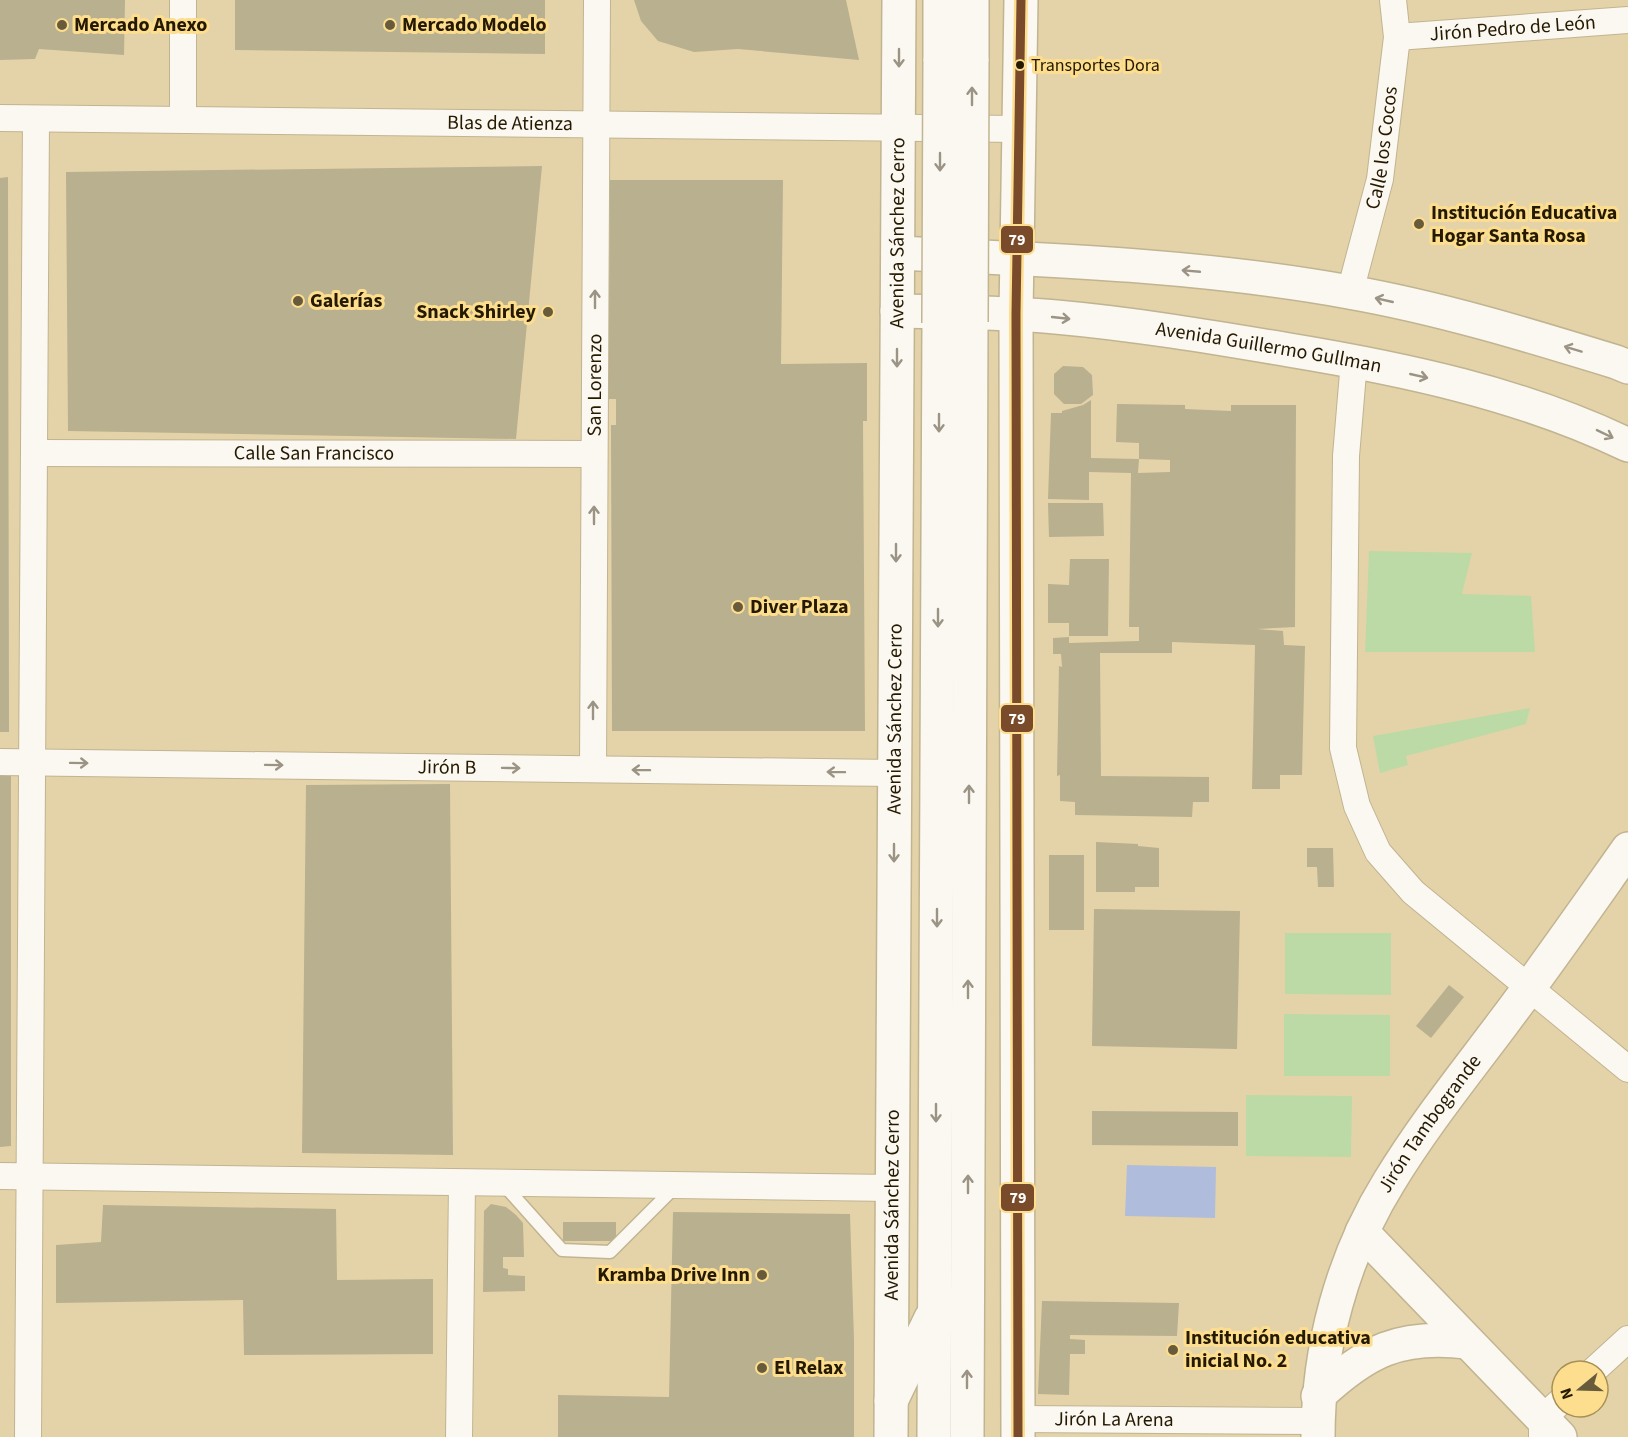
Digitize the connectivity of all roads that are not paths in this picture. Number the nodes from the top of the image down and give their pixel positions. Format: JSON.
{"nodes":[{"id":1,"x":183,"y":0,"type":"edge"},
{"id":2,"x":597,"y":0,"type":"edge"},
{"id":3,"x":899,"y":0,"type":"edge"},
{"id":4,"x":940,"y":0,"type":"edge"},
{"id":5,"x":972,"y":0,"type":"edge"},
{"id":6,"x":1021,"y":0,"type":"edge"},
{"id":7,"x":1393,"y":0,"type":"edge"},
{"id":8,"x":1628,"y":20,"type":"edge"},
{"id":9,"x":1396,"y":37,"type":"junction"},
{"id":10,"x":956,"y":61,"type":"junction"},
{"id":11,"x":0,"y":118,"type":"edge"},
{"id":12,"x":36,"y":119,"type":"junction"},
{"id":13,"x":183,"y":120,"type":"junction"},
{"id":14,"x":597,"y":124,"type":"junction"},
{"id":15,"x":898,"y":128,"type":"junction"},
{"id":16,"x":1019,"y":129,"type":"junction"},
{"id":17,"x":898,"y":253,"type":"junction"},
{"id":18,"x":1017,"y":258,"type":"junction"},
{"id":19,"x":1350,"y":292,"type":"junction"},
{"id":20,"x":897,"y":311,"type":"junction"},
{"id":21,"x":1016,"y":314,"type":"junction"},
{"id":22,"x":955,"y":322,"type":"junction"},
{"id":23,"x":1354,"y":361,"type":"junction"},
{"id":24,"x":1628,"y":367,"type":"edge"},
{"id":25,"x":1628,"y":445,"type":"edge"},
{"id":26,"x":34,"y":453,"type":"junction"},
{"id":27,"x":594,"y":454,"type":"junction"},
{"id":28,"x":0,"y":762,"type":"edge"},
{"id":29,"x":33,"y":762,"type":"junction"},
{"id":30,"x":592,"y":769,"type":"junction"},
{"id":31,"x":894,"y":773,"type":"junction"},
{"id":32,"x":1628,"y":849,"type":"edge"},
{"id":33,"x":1530,"y":988,"type":"junction"},
{"id":34,"x":1628,"y":1069,"type":"edge"},
{"id":35,"x":0,"y":1176,"type":"edge"},
{"id":36,"x":30,"y":1176,"type":"junction"},
{"id":37,"x":462,"y":1182,"type":"junction"},
{"id":38,"x":502,"y":1183,"type":"junction"},
{"id":39,"x":677,"y":1185,"type":"junction"},
{"id":40,"x":892,"y":1188,"type":"junction"},
{"id":41,"x":1362,"y":1232,"type":"junction"},
{"id":42,"x":935,"y":1308,"type":"junction"},
{"id":43,"x":1628,"y":1339,"type":"edge"},
{"id":44,"x":1467,"y":1342,"type":"junction"},
{"id":45,"x":1606,"y":1359,"type":"edge"},
{"id":46,"x":891,"y":1401,"type":"junction"},
{"id":47,"x":1318,"y":1418,"type":"edge"},
{"id":48,"x":1552,"y":1423,"type":"edge"},
{"id":49,"x":1018,"y":1428,"type":"edge"},
{"id":50,"x":28,"y":1437,"type":"edge"},
{"id":51,"x":459,"y":1437,"type":"edge"},
{"id":52,"x":891,"y":1437,"type":"edge"},
{"id":53,"x":934,"y":1437,"type":"edge"},
{"id":54,"x":967,"y":1437,"type":"edge"}],
"edges":[{"from":1,"to":13,"type":"street"},
{"from":2,"to":14,"type":"street","name":"San Lorenzo"},
{"from":3,"to":15,"type":"main road","name":"Avenida Sánchez Cerro","one_way":true},
{"from":4,"to":10,"type":"main road","name":"Avenida Sánchez Cerro"},
{"from":5,"to":10,"type":"main road","name":"Avenida Sánchez Cerro"},
{"from":6,"to":16,"type":"main road"},
{"from":7,"to":9,"type":"street","name":"Calle los Cocos"},
{"from":8,"to":9,"type":"street","name":"Jirón Pedro de León"},
{"from":9,"to":19,"type":"street","name":"Calle los Cocos"},
{"from":10,"to":22,"type":"main road","name":"Avenida Sánchez Cerro","bridge":true},
{"from":11,"to":12,"type":"street","name":"Blas de Atienza"},
{"from":12,"to":13,"type":"street","name":"Blas de Atienza"},
{"from":12,"to":26,"type":"street"},
{"from":13,"to":14,"type":"street","name":"Blas de Atienza"},
{"from":14,"to":15,"type":"street","name":"Blas de Atienza"},
{"from":27,"to":14,"type":"street","name":"San Lorenzo","one_way":true},
{"from":15,"to":16,"type":"street","name":"Blas de Atienza"},
{"from":15,"to":17,"type":"main road","name":"Avenida Sánchez Cerro"},
{"from":16,"to":18,"type":"main road"},
{"from":17,"to":18,"type":"main road"},
{"from":17,"to":20,"type":"main road","name":"Avenida Sánchez Cerro"},
{"from":19,"to":18,"type":"main road","one_way":true},
{"from":18,"to":21,"type":"main road"},
{"from":24,"to":19,"type":"main road","one_way":true},
{"from":20,"to":21,"type":"main road","name":"Avenida Guillermo Gullman"},
{"from":20,"to":31,"type":"main road","name":"Avenida Sánchez Cerro","one_way":true},
{"from":21,"to":23,"type":"main road","name":"Avenida Guillermo Gullman","one_way":true},
{"from":21,"to":49,"type":"main road"},
{"from":22,"to":42,"type":"main road","name":"Avenida Sánchez Cerro","one_way":true},
{"from":54,"to":22,"type":"main road","name":"Avenida Sánchez Cerro","one_way":true},
{"from":23,"to":25,"type":"main road","name":"Avenida Guillermo Gullman","one_way":true},
{"from":23,"to":33,"type":"street"},
{"from":26,"to":27,"type":"street","name":"Calle San Francisco"},
{"from":26,"to":29,"type":"street"},
{"from":30,"to":27,"type":"street","name":"San Lorenzo","one_way":true},
{"from":28,"to":29,"type":"street","name":"Jirón B"},
{"from":29,"to":30,"type":"street","name":"Jirón B","one_way":true},
{"from":29,"to":36,"type":"street"},
{"from":31,"to":30,"type":"street","name":"Jirón B","one_way":true},
{"from":31,"to":40,"type":"main road","name":"Avenida Sánchez Cerro","one_way":true},
{"from":32,"to":33,"type":"main road","name":"Jirón Tambogrande"},
{"from":33,"to":34,"type":"street"},
{"from":33,"to":41,"type":"main road","name":"Jirón Tambogrande"},
{"from":35,"to":36,"type":"street"},
{"from":36,"to":37,"type":"street"},
{"from":36,"to":50,"type":"street"},
{"from":37,"to":38,"type":"street"},
{"from":37,"to":51,"type":"street"},
{"from":38,"to":39,"type":"street"},
{"from":38,"to":39,"type":"lane"},
{"from":39,"to":40,"type":"street"},
{"from":40,"to":46,"type":"main road","name":"Avenida Sánchez Cerro"},
{"from":41,"to":44,"type":"main road"},
{"from":41,"to":47,"type":"main road","name":"Jirón Tambogrande"},
{"from":42,"to":46,"type":"main road"},
{"from":42,"to":53,"type":"main road","name":"Avenida Sánchez Cerro"},
{"from":43,"to":45,"type":"street"},
{"from":44,"to":47,"type":"main road"},
{"from":44,"to":48,"type":"main road"},
{"from":46,"to":52,"type":"main road","name":"Avenida Sánchez Cerro"},
{"from":47,"to":49,"type":"street","name":"Jirón La Arena"}]}
